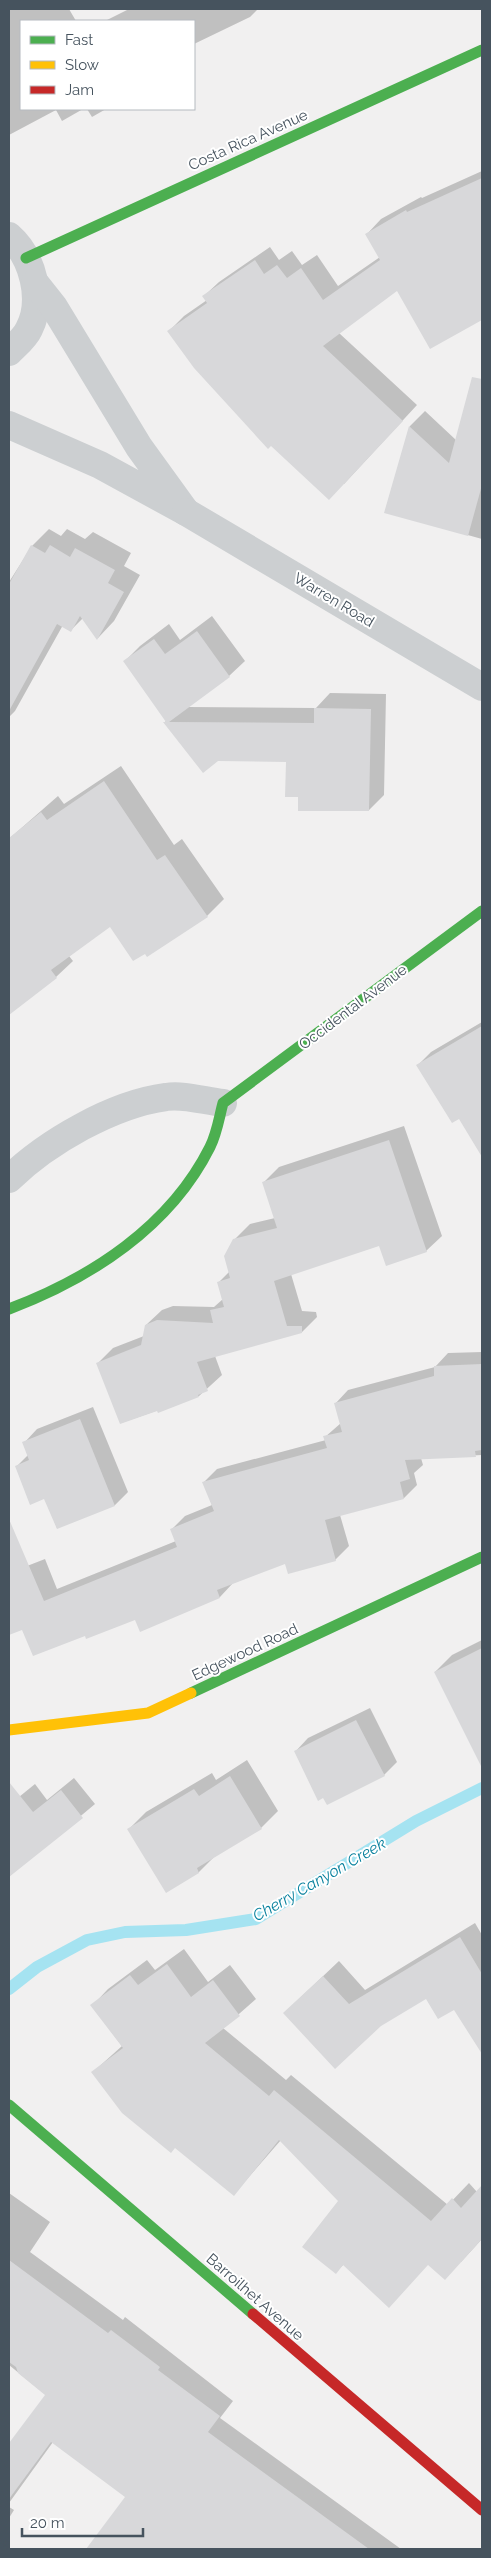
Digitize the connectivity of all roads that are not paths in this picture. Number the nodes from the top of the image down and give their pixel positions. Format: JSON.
{"nodes":[{"id":1,"x":482,"y":50,"type":"edge"},
{"id":2,"x":9,"y":236,"type":"edge"},
{"id":3,"x":30,"y":270,"type":"junction"},
{"id":4,"x":9,"y":352,"type":"edge"},
{"id":5,"x":9,"y":425,"type":"edge"},
{"id":6,"x":186,"y":512,"type":"junction"},
{"id":7,"x":482,"y":688,"type":"edge"},
{"id":8,"x":482,"y":911,"type":"edge"},
{"id":9,"x":223,"y":1103,"type":"junction"},
{"id":10,"x":9,"y":1179,"type":"edge"},
{"id":11,"x":9,"y":1308,"type":"edge"},
{"id":12,"x":482,"y":1557,"type":"edge"},
{"id":13,"x":9,"y":1730,"type":"edge"},
{"id":14,"x":9,"y":2106,"type":"edge"},
{"id":15,"x":482,"y":2510,"type":"edge"}],
"edges":[{"from":1,"to":3,"type":"street","name":"Costa Rica Avenue"},
{"from":2,"to":3,"type":"street","name":"Warren Road"},
{"from":3,"to":4,"type":"street"},
{"from":3,"to":6,"type":"street","name":"Warren Road"},
{"from":5,"to":6,"type":"street","name":"Warren Road"},
{"from":6,"to":7,"type":"street","name":"Warren Road"},
{"from":8,"to":9,"type":"street","name":"Occidental Avenue"},
{"from":9,"to":10,"type":"street"},
{"from":9,"to":11,"type":"street"},
{"from":12,"to":13,"type":"street","name":"Edgewood Road"},
{"from":14,"to":15,"type":"street","name":"Barroilhet Avenue"}]}
